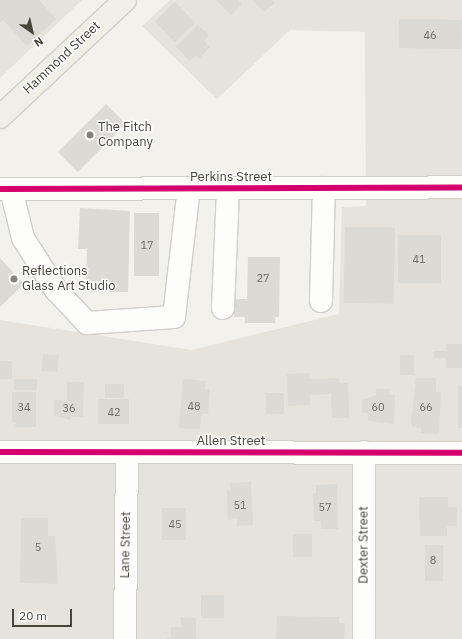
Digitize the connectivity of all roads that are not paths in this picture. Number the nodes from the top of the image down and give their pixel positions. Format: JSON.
{"nodes":[{"id":1,"x":125,"y":0,"type":"edge"},
{"id":2,"x":0,"y":117,"type":"edge"},
{"id":3,"x":462,"y":187,"type":"edge"},
{"id":4,"x":189,"y":188,"type":"junction"},
{"id":5,"x":228,"y":188,"type":"junction"},
{"id":6,"x":324,"y":188,"type":"junction"},
{"id":7,"x":6,"y":189,"type":"edge"},
{"id":8,"x":321,"y":301,"type":"dead end"},
{"id":9,"x":223,"y":308,"type":"dead end"},
{"id":10,"x":0,"y":452,"type":"edge"},
{"id":11,"x":127,"y":452,"type":"junction"},
{"id":12,"x":364,"y":452,"type":"junction"},
{"id":13,"x":462,"y":453,"type":"edge"},
{"id":14,"x":125,"y":639,"type":"edge"},
{"id":15,"x":364,"y":639,"type":"edge"}],
"edges":[{"from":1,"to":2,"type":"main road","name":"Hammond Street"},
{"from":3,"to":6,"type":"street","name":"Perkins Street"},
{"from":4,"to":5,"type":"street","name":"Perkins Street"},
{"from":4,"to":7,"type":"street","name":"Perkins Street"},
{"from":4,"to":7,"type":"street"},
{"from":5,"to":6,"type":"street","name":"Perkins Street"},
{"from":5,"to":9,"type":"street"},
{"from":6,"to":8,"type":"street"},
{"from":10,"to":11,"type":"street","name":"Allen Street"},
{"from":11,"to":12,"type":"street","name":"Allen Street"},
{"from":11,"to":14,"type":"street","name":"Lane Street"},
{"from":12,"to":13,"type":"street","name":"Allen Street"},
{"from":12,"to":15,"type":"street","name":"Dexter Street"}]}
